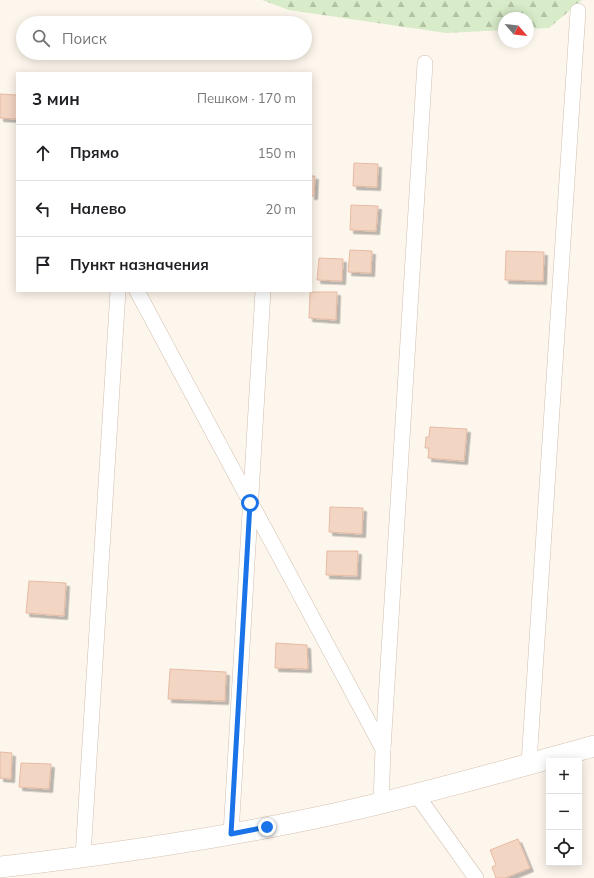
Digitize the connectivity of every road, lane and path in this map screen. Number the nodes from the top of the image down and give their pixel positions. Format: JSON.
{"nodes":[{"id":1,"x":578,"y":12,"type":"dead end"},
{"id":2,"x":425,"y":63,"type":"dead end"},
{"id":3,"x":118,"y":292,"type":"edge"},
{"id":4,"x":137,"y":292,"type":"edge"},
{"id":5,"x":263,"y":292,"type":"edge"},
{"id":6,"x":250,"y":503,"type":"junction"},
{"id":7,"x":594,"y":746,"type":"edge"},
{"id":8,"x":383,"y":749,"type":"junction"},
{"id":9,"x":529,"y":764,"type":"junction"},
{"id":10,"x":416,"y":794,"type":"junction"},
{"id":11,"x":381,"y":803,"type":"junction"},
{"id":12,"x":231,"y":834,"type":"junction"},
{"id":13,"x":82,"y":856,"type":"junction"},
{"id":14,"x":0,"y":866,"type":"edge"},
{"id":15,"x":476,"y":878,"type":"edge"}],
"edges":[{"from":1,"to":9,"type":"street"},
{"from":2,"to":8,"type":"street"},
{"from":3,"to":13,"type":"street"},
{"from":4,"to":6,"type":"street"},
{"from":5,"to":6,"type":"street"},
{"from":6,"to":8,"type":"street"},
{"from":6,"to":12,"type":"street"},
{"from":7,"to":9,"type":"street"},
{"from":8,"to":11,"type":"street"},
{"from":9,"to":10,"type":"street"},
{"from":10,"to":11,"type":"street"},
{"from":10,"to":15,"type":"street"},
{"from":11,"to":12,"type":"street"},
{"from":12,"to":13,"type":"street"},
{"from":13,"to":14,"type":"street"}]}
